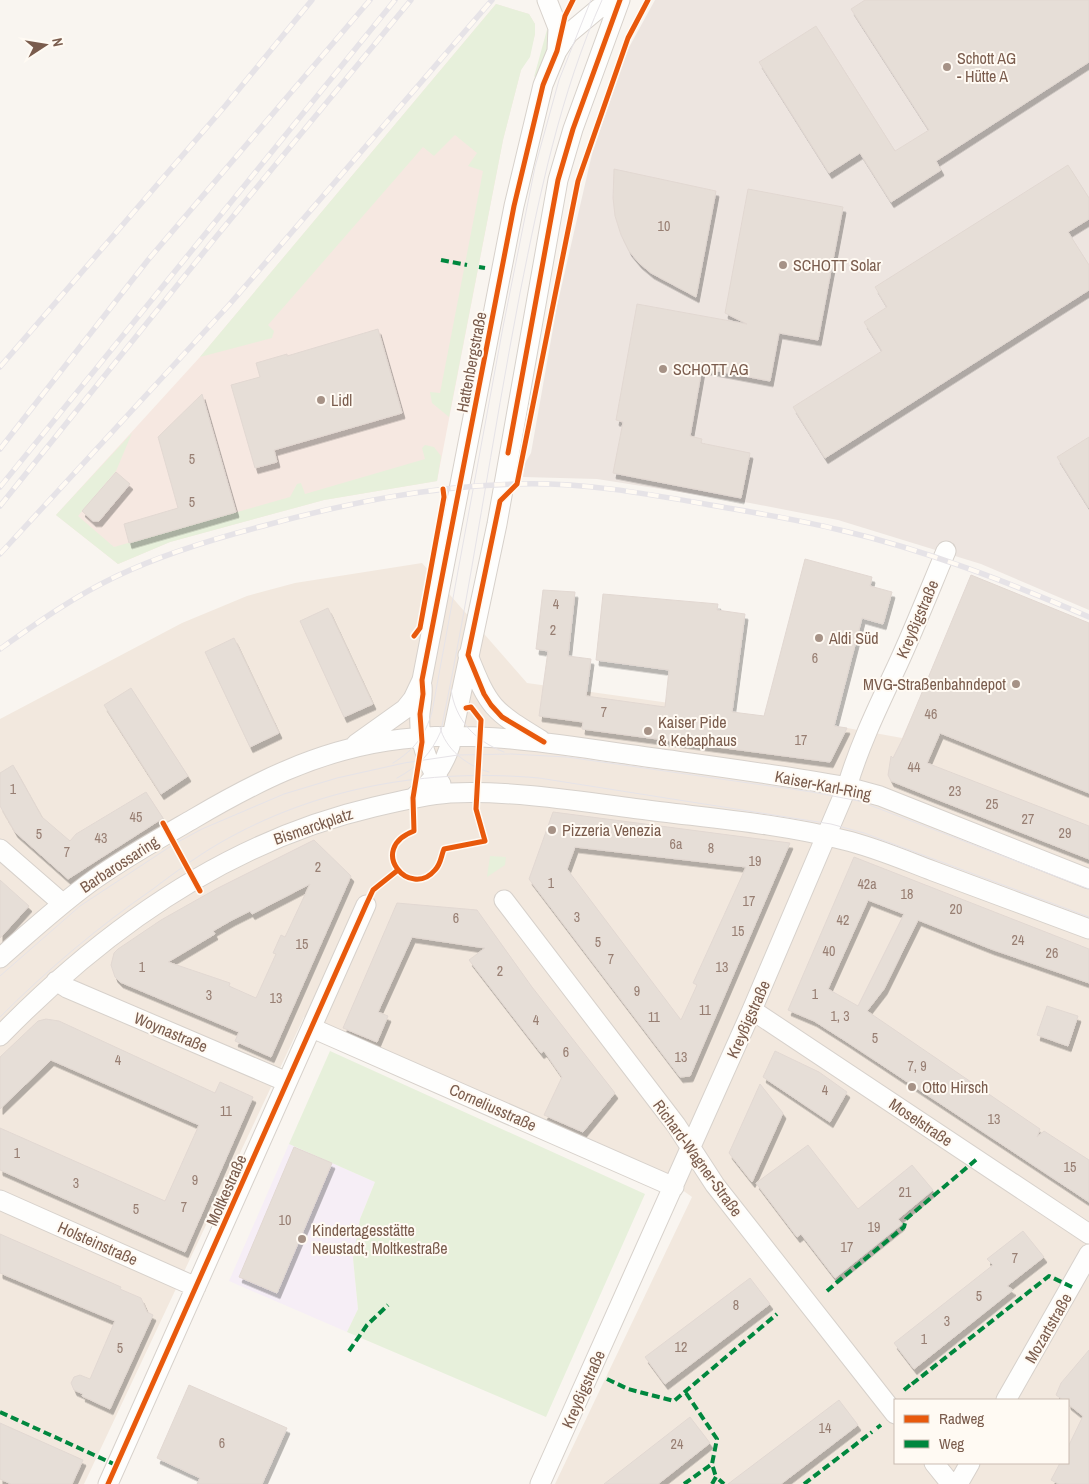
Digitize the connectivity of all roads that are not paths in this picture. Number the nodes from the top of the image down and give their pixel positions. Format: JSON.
{"nodes":[{"id":1,"x":547,"y":0,"type":"edge"},
{"id":2,"x":615,"y":0,"type":"edge"},
{"id":3,"x":620,"y":0,"type":"edge"},
{"id":4,"x":557,"y":51,"type":"junction"},
{"id":5,"x":946,"y":552,"type":"dead end"},
{"id":6,"x":468,"y":654,"type":"junction"},
{"id":7,"x":422,"y":680,"type":"junction"},
{"id":8,"x":422,"y":738,"type":"junction"},
{"id":9,"x":452,"y":738,"type":"junction"},
{"id":10,"x":544,"y":742,"type":"junction"},
{"id":11,"x":343,"y":750,"type":"junction"},
{"id":12,"x":436,"y":776,"type":"junction"},
{"id":13,"x":847,"y":787,"type":"junction"},
{"id":14,"x":451,"y":793,"type":"junction"},
{"id":15,"x":413,"y":798,"type":"junction"},
{"id":16,"x":826,"y":836,"type":"junction"},
{"id":17,"x":0,"y":849,"type":"edge"},
{"id":18,"x":1089,"y":879,"type":"edge"},
{"id":19,"x":504,"y":900,"type":"dead end"},
{"id":20,"x":62,"y":904,"type":"junction"},
{"id":21,"x":366,"y":905,"type":"dead end"},
{"id":22,"x":1089,"y":929,"type":"edge"},
{"id":23,"x":0,"y":958,"type":"edge"},
{"id":24,"x":56,"y":981,"type":"junction"},
{"id":25,"x":752,"y":1010,"type":"junction"},
{"id":26,"x":312,"y":1028,"type":"junction"},
{"id":27,"x":0,"y":1036,"type":"edge"},
{"id":28,"x":287,"y":1082,"type":"junction"},
{"id":29,"x":691,"y":1148,"type":"junction"},
{"id":30,"x":674,"y":1187,"type":"junction"},
{"id":31,"x":0,"y":1200,"type":"edge"},
{"id":32,"x":1089,"y":1234,"type":"edge"},
{"id":33,"x":1089,"y":1254,"type":"edge"},
{"id":34,"x":196,"y":1287,"type":"junction"},
{"id":35,"x":1007,"y":1399,"type":"edge"},
{"id":36,"x":894,"y":1413,"type":"edge"},
{"id":37,"x":935,"y":1464,"type":"edge"},
{"id":38,"x":969,"y":1464,"type":"edge"},
{"id":39,"x":108,"y":1484,"type":"edge"},
{"id":40,"x":540,"y":1484,"type":"edge"},
{"id":41,"x":951,"y":1484,"type":"edge"},
{"id":42,"x":958,"y":1484,"type":"edge"}],
"edges":[{"from":1,"to":4,"type":"street","name":"Hattenbergstraße"},
{"from":2,"to":4,"type":"street","name":"Hattenbergstraße"},
{"from":3,"to":6,"type":"street"},
{"from":4,"to":7,"type":"street","name":"Hattenbergstraße"},
{"from":5,"to":13,"type":"street","name":"Kreyßigstraße"},
{"from":6,"to":9,"type":"street"},
{"from":6,"to":10,"type":"street"},
{"from":7,"to":8,"type":"street"},
{"from":7,"to":11,"type":"street"},
{"from":8,"to":9,"type":"street"},
{"from":8,"to":11,"type":"street"},
{"from":8,"to":12,"type":"street"},
{"from":9,"to":10,"type":"street"},
{"from":9,"to":12,"type":"street"},
{"from":10,"to":13,"type":"street","name":"Kaiser-Karl-Ring"},
{"from":11,"to":20,"type":"street","name":"Barbarossaring"},
{"from":12,"to":14,"type":"street"},
{"from":12,"to":15,"type":"street"},
{"from":13,"to":16,"type":"street","name":"Kreyßigstraße"},
{"from":13,"to":18,"type":"street","name":"Kaiser-Karl-Ring"},
{"from":14,"to":15,"type":"street","name":"Bismarckplatz"},
{"from":14,"to":16,"type":"street","name":"Bismarckplatz"},
{"from":15,"to":24,"type":"street","name":"Bismarckplatz"},
{"from":16,"to":22,"type":"street"},
{"from":16,"to":25,"type":"street","name":"Kreyßigstraße"},
{"from":17,"to":20,"type":"street"},
{"from":19,"to":29,"type":"street","name":"Richard-Wagner-Straße"},
{"from":20,"to":23,"type":"street","name":"Barbarossaring"},
{"from":21,"to":26,"type":"street","name":"Moltkestraße"},
{"from":24,"to":27,"type":"street"},
{"from":24,"to":28,"type":"street","name":"Woynastraße"},
{"from":25,"to":29,"type":"street","name":"Kreyßigstraße"},
{"from":25,"to":32,"type":"street","name":"Moselstraße"},
{"from":26,"to":28,"type":"street","name":"Moltkestraße"},
{"from":26,"to":30,"type":"street","name":"Corneliusstraße"},
{"from":28,"to":34,"type":"street","name":"Moltkestraße"},
{"from":29,"to":30,"type":"street","name":"Kreyßigstraße"},
{"from":29,"to":36,"type":"street","name":"Richard-Wagner-Straße"},
{"from":30,"to":40,"type":"street","name":"Kreyßigstraße"},
{"from":31,"to":34,"type":"street","name":"Holsteinstraße"},
{"from":33,"to":35,"type":"street","name":"Mozartstraße"},
{"from":34,"to":39,"type":"street","name":"Moltkestraße"},
{"from":37,"to":41,"type":"street"},
{"from":38,"to":42,"type":"street"}]}
